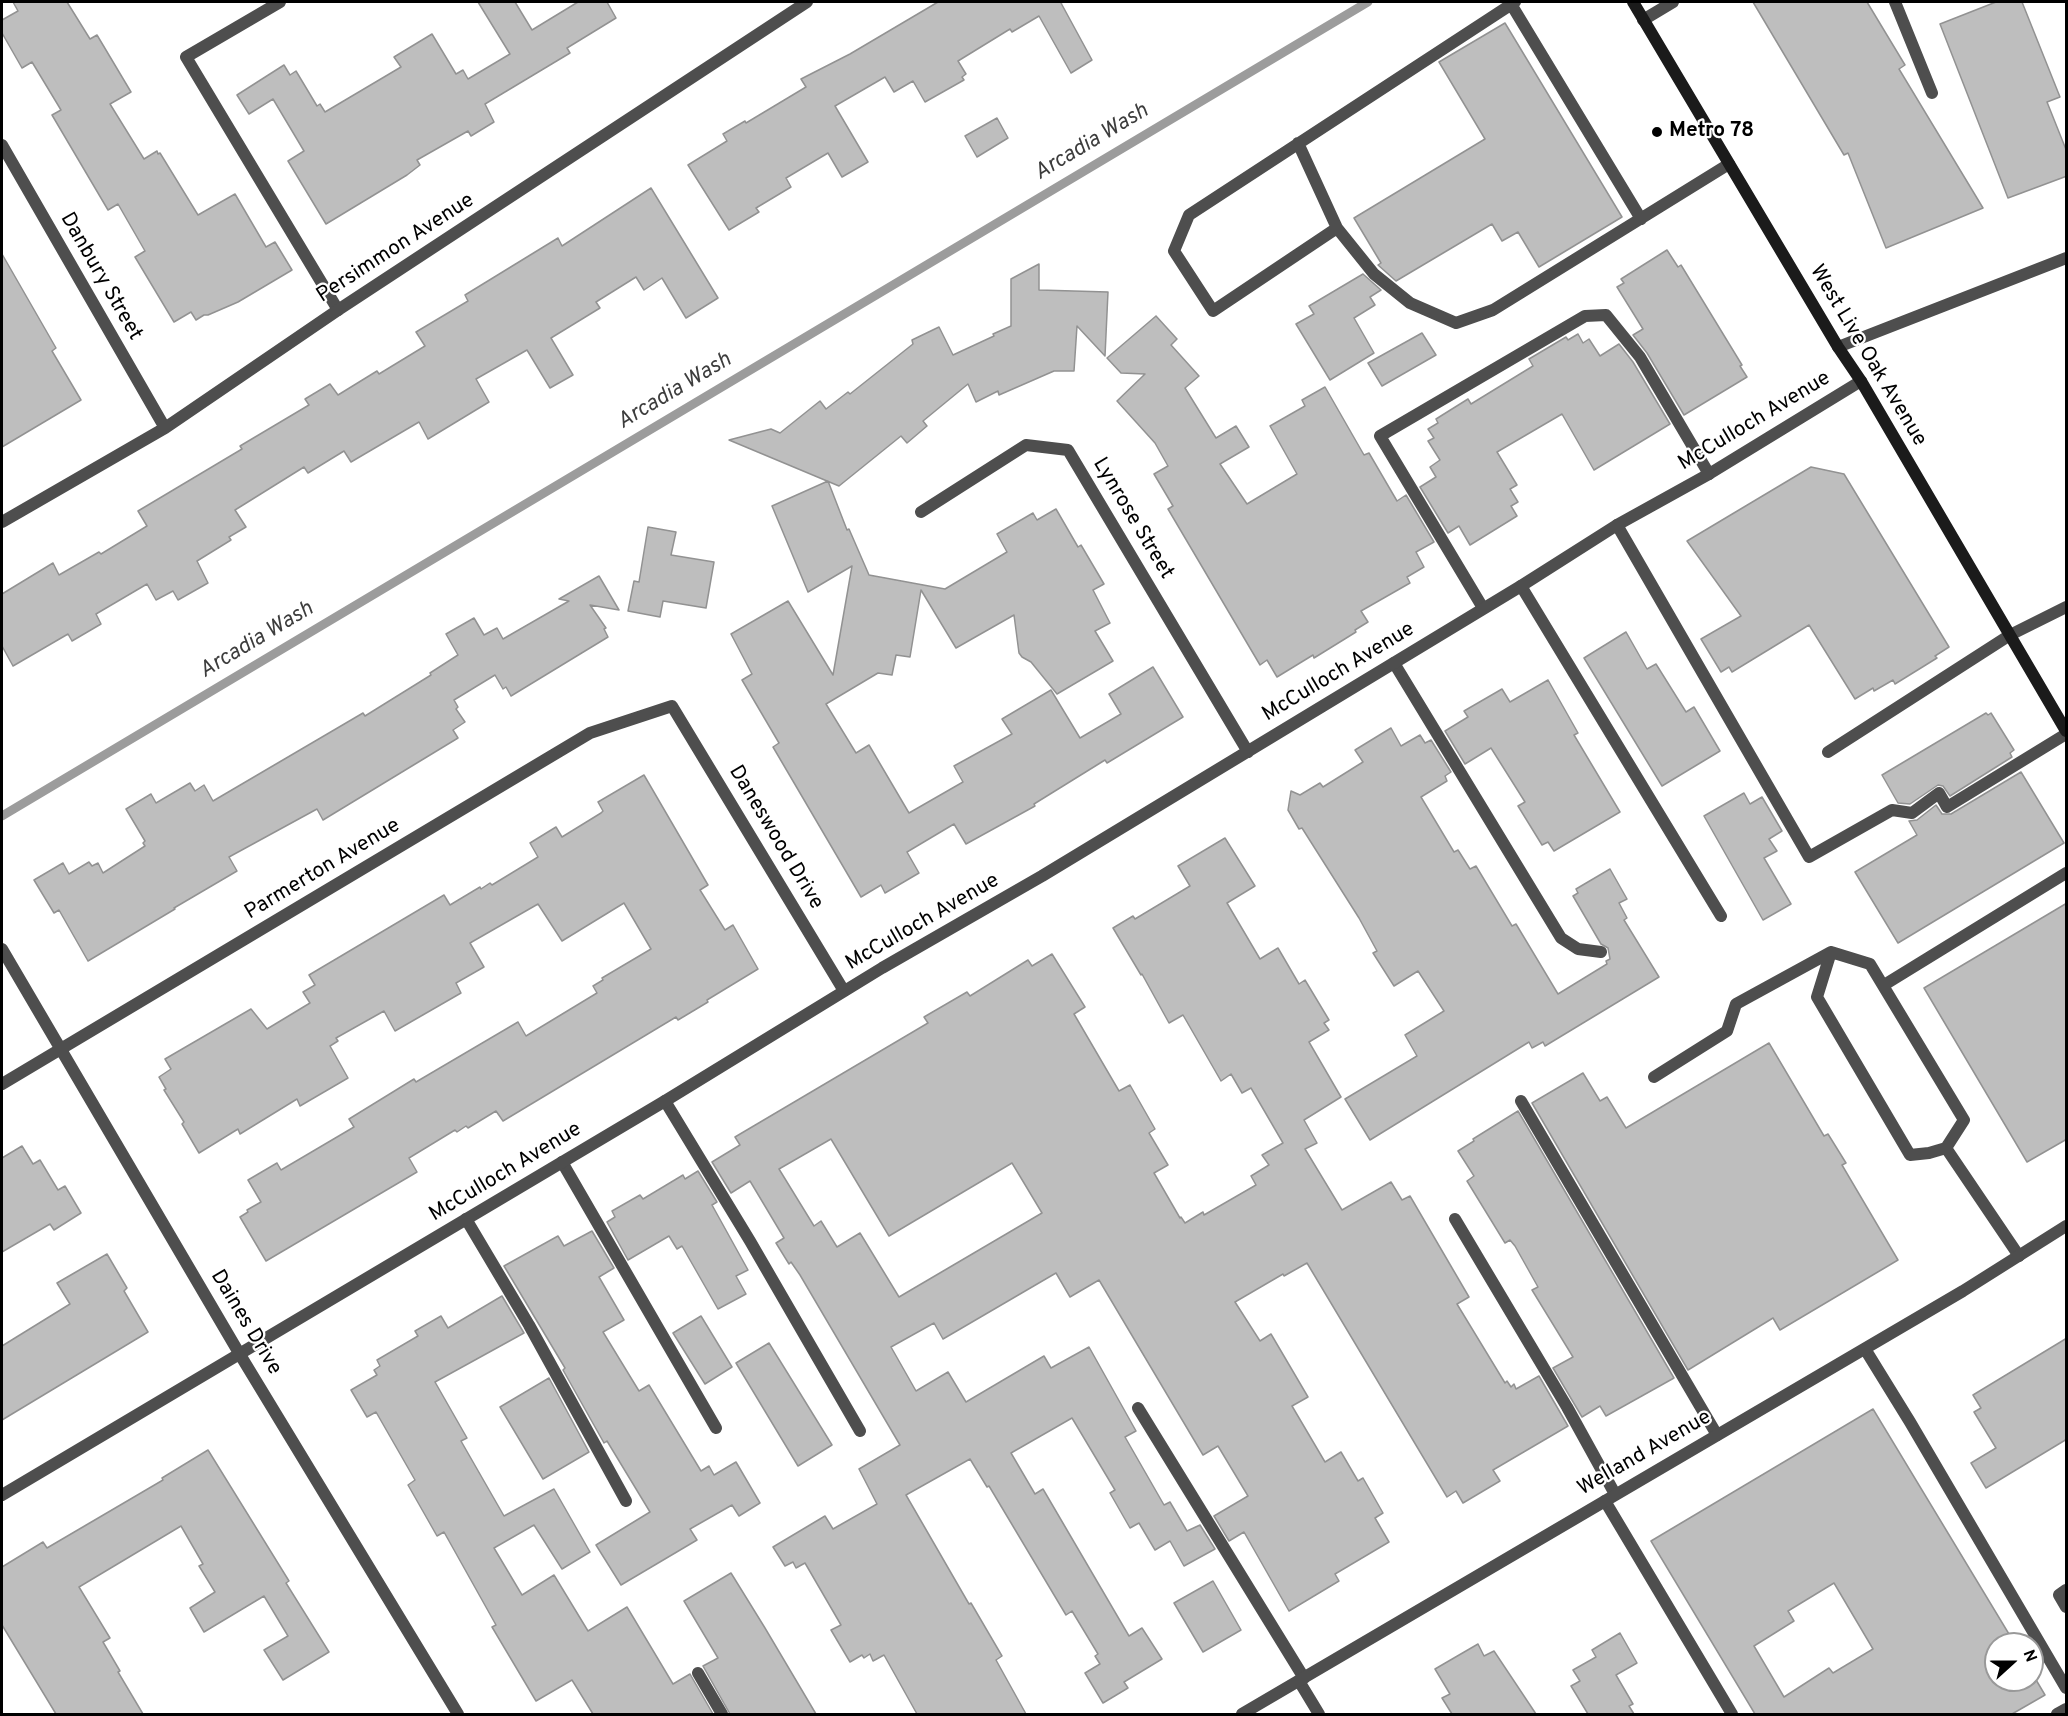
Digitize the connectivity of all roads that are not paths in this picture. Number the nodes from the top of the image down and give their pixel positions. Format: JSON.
{"nodes":[{"id":1,"x":280,"y":2,"type":"edge"},
{"id":2,"x":807,"y":2,"type":"edge"},
{"id":3,"x":1633,"y":2,"type":"edge"},
{"id":4,"x":1673,"y":2,"type":"edge"},
{"id":5,"x":1895,"y":2,"type":"edge"},
{"id":6,"x":1513,"y":3,"type":"edge"},
{"id":7,"x":1643,"y":20,"type":"junction"},
{"id":8,"x":1932,"y":93,"type":"dead end"},
{"id":9,"x":1298,"y":143,"type":"junction"},
{"id":10,"x":2,"y":145,"type":"edge"},
{"id":11,"x":1730,"y":164,"type":"junction"},
{"id":12,"x":1641,"y":219,"type":"junction"},
{"id":13,"x":1337,"y":228,"type":"junction"},
{"id":14,"x":2067,"y":258,"type":"edge"},
{"id":15,"x":338,"y":310,"type":"junction"},
{"id":16,"x":1838,"y":347,"type":"junction"},
{"id":17,"x":1861,"y":381,"type":"junction"},
{"id":18,"x":165,"y":428,"type":"junction"},
{"id":19,"x":1709,"y":474,"type":"junction"},
{"id":20,"x":921,"y":512,"type":"dead end"},
{"id":21,"x":2,"y":522,"type":"edge"},
{"id":22,"x":1617,"y":525,"type":"junction"},
{"id":23,"x":1521,"y":586,"type":"junction"},
{"id":24,"x":2067,"y":607,"type":"edge"},
{"id":25,"x":1483,"y":608,"type":"junction"},
{"id":26,"x":2010,"y":635,"type":"junction"},
{"id":27,"x":1394,"y":663,"type":"junction"},
{"id":28,"x":672,"y":706,"type":"joint"},
{"id":29,"x":2067,"y":733,"type":"edge"},
{"id":30,"x":1248,"y":752,"type":"junction"},
{"id":31,"x":1828,"y":752,"type":"dead end"},
{"id":32,"x":2067,"y":873,"type":"edge"},
{"id":33,"x":1721,"y":916,"type":"dead end"},
{"id":34,"x":2,"y":949,"type":"edge"},
{"id":35,"x":1601,"y":952,"type":"dead end"},
{"id":36,"x":1831,"y":952,"type":"junction"},
{"id":37,"x":1884,"y":985,"type":"junction"},
{"id":38,"x":844,"y":991,"type":"junction"},
{"id":39,"x":59,"y":1049,"type":"junction"},
{"id":40,"x":1654,"y":1077,"type":"dead end"},
{"id":41,"x":2,"y":1084,"type":"edge"},
{"id":42,"x":665,"y":1101,"type":"junction"},
{"id":43,"x":1521,"y":1101,"type":"dead end"},
{"id":44,"x":1946,"y":1148,"type":"junction"},
{"id":45,"x":562,"y":1162,"type":"junction"},
{"id":46,"x":466,"y":1219,"type":"junction"},
{"id":47,"x":1455,"y":1220,"type":"dead end"},
{"id":48,"x":2067,"y":1226,"type":"edge"},
{"id":49,"x":2019,"y":1256,"type":"junction"},
{"id":50,"x":1865,"y":1349,"type":"junction"},
{"id":51,"x":239,"y":1353,"type":"junction"},
{"id":52,"x":1138,"y":1408,"type":"dead end"},
{"id":53,"x":716,"y":1428,"type":"dead end"},
{"id":54,"x":860,"y":1431,"type":"dead end"},
{"id":55,"x":1717,"y":1436,"type":"junction"},
{"id":56,"x":2,"y":1495,"type":"edge"},
{"id":57,"x":1610,"y":1498,"type":"junction"},
{"id":58,"x":627,"y":1501,"type":"dead end"},
{"id":59,"x":2067,"y":1590,"type":"edge"},
{"id":60,"x":2067,"y":1607,"type":"edge"},
{"id":61,"x":698,"y":1673,"type":"dead end"},
{"id":62,"x":1301,"y":1680,"type":"junction"},
{"id":63,"x":2067,"y":1688,"type":"edge"},
{"id":64,"x":2067,"y":1709,"type":"edge"},
{"id":65,"x":458,"y":1714,"type":"edge"},
{"id":66,"x":722,"y":1714,"type":"edge"},
{"id":67,"x":1242,"y":1714,"type":"edge"},
{"id":68,"x":1319,"y":1714,"type":"edge"},
{"id":69,"x":1732,"y":1714,"type":"edge"},
{"id":70,"x":2057,"y":1714,"type":"edge"}],
"edges":[{"from":1,"to":15,"type":"street"},
{"from":2,"to":15,"type":"street","name":"Persimmon Avenue"},
{"from":3,"to":7,"type":"street","name":"West Live Oak Avenue"},
{"from":4,"to":7,"type":"street"},
{"from":5,"to":8,"type":"street"},
{"from":6,"to":9,"type":"street"},
{"from":6,"to":12,"type":"street"},
{"from":7,"to":11,"type":"street","name":"West Live Oak Avenue"},
{"from":9,"to":13,"type":"street"},
{"from":9,"to":13,"type":"street"},
{"from":10,"to":18,"type":"street","name":"Danbury Street"},
{"from":11,"to":12,"type":"street"},
{"from":11,"to":16,"type":"street","name":"West Live Oak Avenue"},
{"from":12,"to":13,"type":"street"},
{"from":14,"to":16,"type":"street"},
{"from":15,"to":18,"type":"street","name":"Persimmon Avenue"},
{"from":16,"to":17,"type":"street","name":"West Live Oak Avenue"},
{"from":17,"to":19,"type":"street","name":"McCulloch Avenue"},
{"from":17,"to":26,"type":"street","name":"West Live Oak Avenue"},
{"from":18,"to":21,"type":"street","name":"Persimmon Avenue"},
{"from":19,"to":22,"type":"street","name":"McCulloch Avenue"},
{"from":19,"to":25,"type":"street"},
{"from":20,"to":30,"type":"street","name":"Lynrose Street"},
{"from":22,"to":23,"type":"street","name":"McCulloch Avenue"},
{"from":22,"to":29,"type":"street"},
{"from":23,"to":25,"type":"street","name":"McCulloch Avenue"},
{"from":23,"to":33,"type":"street"},
{"from":24,"to":26,"type":"street"},
{"from":25,"to":27,"type":"street","name":"McCulloch Avenue"},
{"from":26,"to":29,"type":"street","name":"West Live Oak Avenue"},
{"from":26,"to":31,"type":"street"},
{"from":27,"to":30,"type":"street","name":"McCulloch Avenue"},
{"from":27,"to":35,"type":"street"},
{"from":28,"to":38,"type":"street","name":"Daneswood Drive"},
{"from":28,"to":39,"type":"street","name":"Parmerton Avenue"},
{"from":30,"to":38,"type":"street","name":"McCulloch Avenue"},
{"from":32,"to":37,"type":"street"},
{"from":34,"to":39,"type":"street","name":"Daines Drive"},
{"from":36,"to":37,"type":"street"},
{"from":36,"to":40,"type":"street"},
{"from":36,"to":44,"type":"street"},
{"from":37,"to":44,"type":"street"},
{"from":38,"to":42,"type":"street","name":"McCulloch Avenue"},
{"from":39,"to":41,"type":"street","name":"Parmerton Avenue"},
{"from":39,"to":51,"type":"street","name":"Daines Drive"},
{"from":42,"to":45,"type":"street","name":"McCulloch Avenue"},
{"from":42,"to":54,"type":"street"},
{"from":43,"to":55,"type":"street"},
{"from":44,"to":49,"type":"street"},
{"from":45,"to":46,"type":"street","name":"McCulloch Avenue"},
{"from":45,"to":53,"type":"street"},
{"from":46,"to":51,"type":"street","name":"McCulloch Avenue"},
{"from":46,"to":58,"type":"street"},
{"from":47,"to":57,"type":"street"},
{"from":48,"to":49,"type":"street","name":"Welland Avenue"},
{"from":49,"to":50,"type":"street","name":"Welland Avenue"},
{"from":50,"to":55,"type":"street","name":"Welland Avenue"},
{"from":50,"to":63,"type":"street"},
{"from":51,"to":56,"type":"street","name":"McCulloch Avenue"},
{"from":51,"to":65,"type":"street","name":"Daines Drive"},
{"from":52,"to":62,"type":"street"},
{"from":55,"to":57,"type":"street","name":"Welland Avenue"},
{"from":57,"to":62,"type":"street","name":"Welland Avenue"},
{"from":57,"to":69,"type":"street"},
{"from":59,"to":60,"type":"street"},
{"from":61,"to":66,"type":"street"},
{"from":62,"to":67,"type":"street","name":"Welland Avenue"},
{"from":62,"to":68,"type":"street"},
{"from":64,"to":70,"type":"street"}]}
